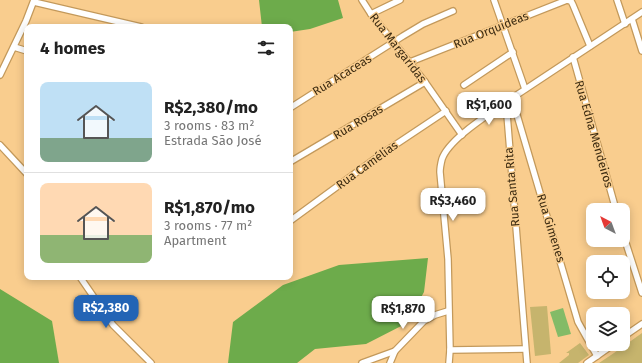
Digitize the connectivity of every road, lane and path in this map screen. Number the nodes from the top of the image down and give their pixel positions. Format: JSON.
{"nodes":[{"id":1,"x":362,"y":0,"type":"edge"},
{"id":2,"x":400,"y":0,"type":"edge"},
{"id":3,"x":494,"y":0,"type":"edge"},
{"id":4,"x":617,"y":0,"type":"edge"},
{"id":5,"x":34,"y":1,"type":"edge"},
{"id":6,"x":453,"y":11,"type":"dead end"},
{"id":7,"x":642,"y":12,"type":"edge"},
{"id":8,"x":371,"y":14,"type":"junction"},
{"id":9,"x":632,"y":19,"type":"junction"},
{"id":10,"x":25,"y":24,"type":"edge"},
{"id":11,"x":129,"y":24,"type":"edge"},
{"id":12,"x":625,"y":24,"type":"junction"},
{"id":13,"x":24,"y":25,"type":"edge"},
{"id":14,"x":503,"y":25,"type":"junction"},
{"id":15,"x":394,"y":43,"type":"junction"},
{"id":16,"x":590,"y":46,"type":"junction"},
{"id":17,"x":14,"y":47,"type":"junction"},
{"id":18,"x":24,"y":50,"type":"edge"},
{"id":19,"x":642,"y":51,"type":"edge"},
{"id":20,"x":512,"y":52,"type":"junction"},
{"id":21,"x":573,"y":57,"type":"junction"},
{"id":22,"x":410,"y":62,"type":"junction"},
{"id":23,"x":0,"y":75,"type":"edge"},
{"id":24,"x":425,"y":82,"type":"junction"},
{"id":25,"x":464,"y":85,"type":"dead end"},
{"id":26,"x":525,"y":89,"type":"junction"},
{"id":27,"x":512,"y":98,"type":"junction"},
{"id":28,"x":506,"y":102,"type":"junction"},
{"id":29,"x":293,"y":106,"type":"edge"},
{"id":30,"x":446,"y":111,"type":"junction"},
{"id":31,"x":462,"y":135,"type":"junction"},
{"id":32,"x":0,"y":145,"type":"edge"},
{"id":33,"x":293,"y":160,"type":"edge"},
{"id":34,"x":24,"y":171,"type":"edge"},
{"id":35,"x":614,"y":203,"type":"edge"},
{"id":36,"x":293,"y":219,"type":"edge"},
{"id":37,"x":627,"y":247,"type":"edge"},
{"id":38,"x":82,"y":280,"type":"edge"},
{"id":39,"x":642,"y":292,"type":"edge"},
{"id":40,"x":448,"y":311,"type":"junction"},
{"id":41,"x":642,"y":324,"type":"edge"},
{"id":42,"x":630,"y":332,"type":"edge"},
{"id":43,"x":525,"y":349,"type":"junction"},
{"id":44,"x":450,"y":350,"type":"junction"},
{"id":45,"x":395,"y":351,"type":"junction"},
{"id":46,"x":604,"y":351,"type":"edge"},
{"id":47,"x":597,"y":356,"type":"junction"},
{"id":48,"x":151,"y":363,"type":"edge"},
{"id":49,"x":362,"y":363,"type":"edge"},
{"id":50,"x":390,"y":363,"type":"edge"},
{"id":51,"x":449,"y":363,"type":"edge"},
{"id":52,"x":527,"y":363,"type":"edge"},
{"id":53,"x":587,"y":363,"type":"edge"}],
"edges":[{"from":1,"to":8,"type":"street","name":"Rua Margaridas"},
{"from":2,"to":8,"type":"street"},
{"from":3,"to":14,"type":"street"},
{"from":4,"to":12,"type":"street"},
{"from":5,"to":10,"type":"street"},
{"from":5,"to":11,"type":"street"},
{"from":6,"to":15,"type":"street"},
{"from":7,"to":9,"type":"street"},
{"from":8,"to":15,"type":"street","name":"Rua Margaridas"},
{"from":9,"to":12,"type":"street"},
{"from":9,"to":19,"type":"street"},
{"from":12,"to":16,"type":"street"},
{"from":13,"to":17,"type":"street"},
{"from":14,"to":16,"type":"street","name":"Rua Orquideas"},
{"from":14,"to":20,"type":"street"},
{"from":14,"to":22,"type":"street","name":"Rua Orquideas"},
{"from":15,"to":22,"type":"street","name":"Rua Margaridas"},
{"from":15,"to":29,"type":"street","name":"Rua Acaceas"},
{"from":16,"to":21,"type":"street"},
{"from":17,"to":18,"type":"street"},
{"from":17,"to":23,"type":"street"},
{"from":20,"to":25,"type":"street"},
{"from":20,"to":26,"type":"street"},
{"from":21,"to":26,"type":"street"},
{"from":21,"to":35,"type":"street","name":"Rua Edna Mendeiros"},
{"from":22,"to":24,"type":"street","name":"Rua Margaridas"},
{"from":24,"to":30,"type":"street","name":"Rua Margaridas"},
{"from":24,"to":33,"type":"street","name":"Rua Rosas"},
{"from":26,"to":27,"type":"street"},
{"from":27,"to":28,"type":"street"},
{"from":27,"to":47,"type":"street","name":"Rua Gimenes"},
{"from":28,"to":31,"type":"street"},
{"from":28,"to":43,"type":"street","name":"Rua Santa Rita"},
{"from":30,"to":31,"type":"street","name":"Rua Margaridas"},
{"from":30,"to":36,"type":"street","name":"Rua Camélias"},
{"from":31,"to":40,"type":"street"},
{"from":32,"to":34,"type":"street"},
{"from":37,"to":39,"type":"street"},
{"from":38,"to":48,"type":"street"},
{"from":40,"to":44,"type":"street"},
{"from":40,"to":45,"type":"street"},
{"from":41,"to":42,"type":"street"},
{"from":43,"to":44,"type":"street"},
{"from":43,"to":52,"type":"street","name":"Rua Santa Rita"},
{"from":44,"to":51,"type":"street"},
{"from":45,"to":49,"type":"street"},
{"from":45,"to":50,"type":"street"},
{"from":46,"to":47,"type":"street"},
{"from":47,"to":53,"type":"street"}]}
